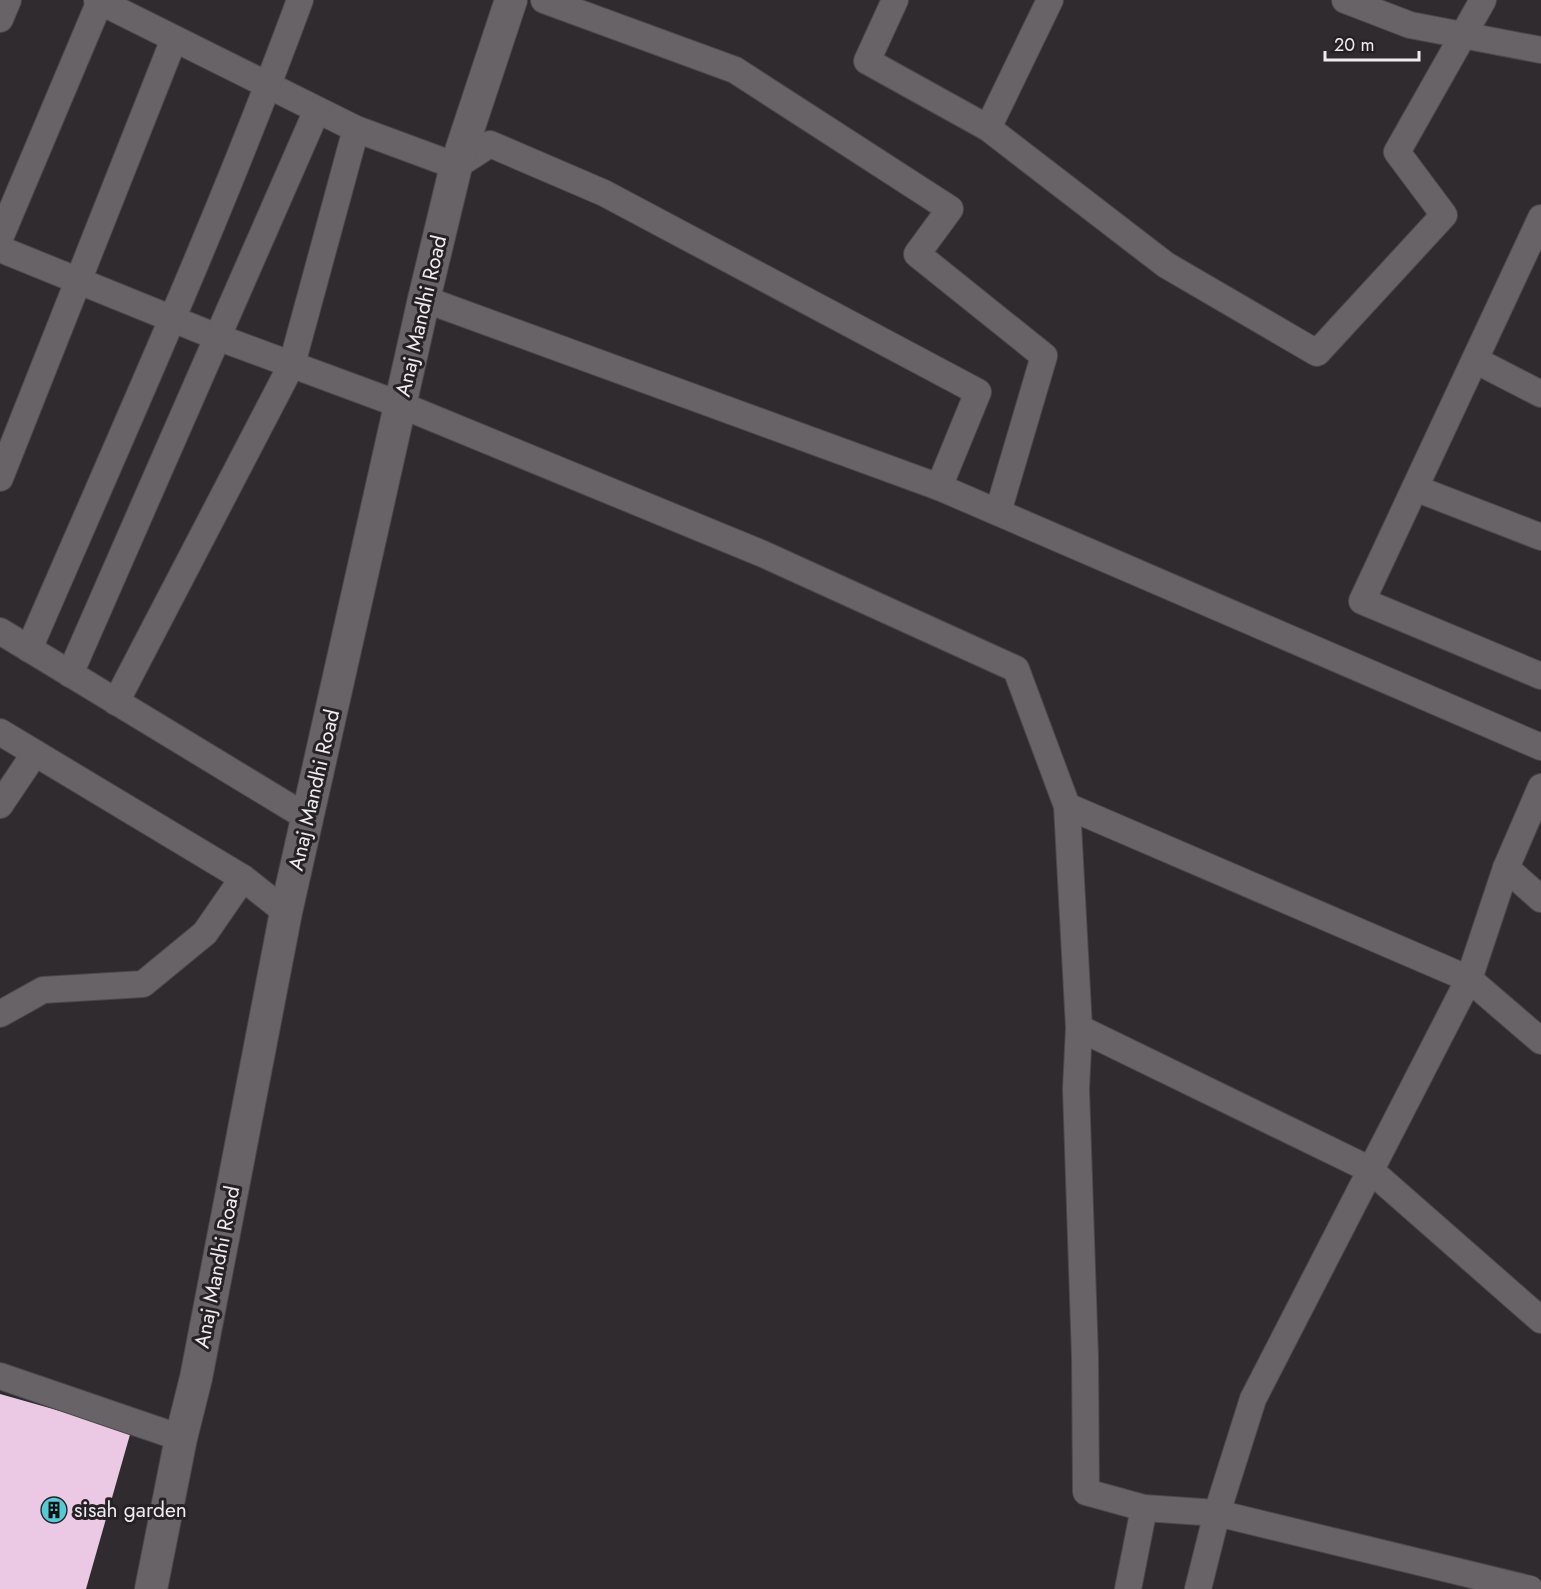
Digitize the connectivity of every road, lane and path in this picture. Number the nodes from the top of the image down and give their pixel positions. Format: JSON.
{"nodes":[{"id":1,"x":8,"y":0,"type":"edge"},
{"id":2,"x":300,"y":0,"type":"edge"},
{"id":3,"x":511,"y":0,"type":"edge"},
{"id":4,"x":544,"y":0,"type":"edge"},
{"id":5,"x":895,"y":0,"type":"edge"},
{"id":6,"x":1050,"y":0,"type":"edge"},
{"id":7,"x":1483,"y":0,"type":"edge"},
{"id":8,"x":99,"y":1,"type":"edge"},
{"id":9,"x":1358,"y":2,"type":"edge"},
{"id":10,"x":0,"y":19,"type":"edge"},
{"id":11,"x":1465,"y":36,"type":"junction"},
{"id":12,"x":174,"y":39,"type":"junction"},
{"id":13,"x":1541,"y":50,"type":"edge"},
{"id":14,"x":268,"y":86,"type":"junction"},
{"id":15,"x":317,"y":110,"type":"junction"},
{"id":16,"x":988,"y":128,"type":"junction"},
{"id":17,"x":357,"y":129,"type":"junction"},
{"id":18,"x":456,"y":166,"type":"junction"},
{"id":19,"x":1541,"y":219,"type":"edge"},
{"id":20,"x":0,"y":238,"type":"edge"},
{"id":21,"x":0,"y":249,"type":"edge"},
{"id":22,"x":80,"y":280,"type":"junction"},
{"id":23,"x":424,"y":299,"type":"junction"},
{"id":24,"x":172,"y":318,"type":"junction"},
{"id":25,"x":217,"y":337,"type":"junction"},
{"id":26,"x":1475,"y":360,"type":"junction"},
{"id":27,"x":292,"y":364,"type":"junction"},
{"id":28,"x":1541,"y":394,"type":"edge"},
{"id":29,"x":401,"y":405,"type":"junction"},
{"id":30,"x":0,"y":478,"type":"edge"},
{"id":31,"x":939,"y":487,"type":"junction"},
{"id":32,"x":1415,"y":488,"type":"junction"},
{"id":33,"x":998,"y":512,"type":"junction"},
{"id":34,"x":1541,"y":537,"type":"edge"},
{"id":35,"x":0,"y":631,"type":"edge"},
{"id":36,"x":29,"y":649,"type":"junction"},
{"id":37,"x":70,"y":674,"type":"junction"},
{"id":38,"x":1541,"y":676,"type":"edge"},
{"id":39,"x":116,"y":702,"type":"junction"},
{"id":40,"x":0,"y":732,"type":"edge"},
{"id":41,"x":1541,"y":747,"type":"edge"},
{"id":42,"x":35,"y":753,"type":"junction"},
{"id":43,"x":1541,"y":787,"type":"edge"},
{"id":44,"x":0,"y":805,"type":"edge"},
{"id":45,"x":1067,"y":806,"type":"junction"},
{"id":46,"x":308,"y":818,"type":"junction"},
{"id":47,"x":1506,"y":868,"type":"junction"},
{"id":48,"x":243,"y":878,"type":"junction"},
{"id":49,"x":1541,"y":899,"type":"edge"},
{"id":50,"x":286,"y":912,"type":"junction"},
{"id":51,"x":1468,"y":979,"type":"junction"},
{"id":52,"x":0,"y":1014,"type":"edge"},
{"id":53,"x":1079,"y":1028,"type":"junction"},
{"id":54,"x":1541,"y":1041,"type":"edge"},
{"id":55,"x":1369,"y":1169,"type":"junction"},
{"id":56,"x":1541,"y":1320,"type":"edge"},
{"id":57,"x":0,"y":1376,"type":"edge"},
{"id":58,"x":181,"y":1438,"type":"junction"},
{"id":59,"x":1144,"y":1508,"type":"junction"},
{"id":60,"x":1217,"y":1513,"type":"junction"},
{"id":61,"x":1541,"y":1568,"type":"edge"},
{"id":62,"x":151,"y":1589,"type":"edge"},
{"id":63,"x":1128,"y":1589,"type":"edge"},
{"id":64,"x":1198,"y":1589,"type":"edge"},
{"id":65,"x":1530,"y":1589,"type":"edge"}],
"edges":[{"from":1,"to":10,"type":"street"},
{"from":2,"to":14,"type":"street"},
{"from":3,"to":18,"type":"street","name":"Anaj Mandhi Road"},
{"from":4,"to":33,"type":"street"},
{"from":5,"to":16,"type":"street"},
{"from":6,"to":16,"type":"street"},
{"from":7,"to":11,"type":"street"},
{"from":8,"to":12,"type":"street"},
{"from":8,"to":20,"type":"street"},
{"from":9,"to":11,"type":"street"},
{"from":11,"to":13,"type":"street"},
{"from":11,"to":16,"type":"street"},
{"from":12,"to":14,"type":"street"},
{"from":12,"to":22,"type":"street"},
{"from":14,"to":15,"type":"street"},
{"from":14,"to":24,"type":"street"},
{"from":15,"to":17,"type":"street"},
{"from":15,"to":25,"type":"street"},
{"from":17,"to":18,"type":"street"},
{"from":17,"to":27,"type":"street"},
{"from":18,"to":23,"type":"street","name":"Anaj Mandhi Road"},
{"from":18,"to":31,"type":"street"},
{"from":19,"to":26,"type":"street"},
{"from":21,"to":22,"type":"street"},
{"from":22,"to":24,"type":"street"},
{"from":22,"to":30,"type":"street"},
{"from":23,"to":29,"type":"street","name":"Anaj Mandhi Road"},
{"from":23,"to":31,"type":"street"},
{"from":24,"to":25,"type":"street"},
{"from":24,"to":36,"type":"street"},
{"from":25,"to":27,"type":"street"},
{"from":25,"to":37,"type":"street"},
{"from":26,"to":28,"type":"street"},
{"from":26,"to":32,"type":"street"},
{"from":27,"to":29,"type":"street"},
{"from":27,"to":39,"type":"street"},
{"from":29,"to":45,"type":"street"},
{"from":29,"to":46,"type":"street","name":"Anaj Mandhi Road"},
{"from":31,"to":33,"type":"street"},
{"from":32,"to":34,"type":"street"},
{"from":32,"to":38,"type":"street"},
{"from":33,"to":41,"type":"street"},
{"from":35,"to":36,"type":"street"},
{"from":36,"to":37,"type":"street"},
{"from":37,"to":39,"type":"street"},
{"from":39,"to":46,"type":"street"},
{"from":40,"to":42,"type":"street"},
{"from":42,"to":44,"type":"street"},
{"from":42,"to":48,"type":"street"},
{"from":43,"to":47,"type":"street"},
{"from":45,"to":51,"type":"street"},
{"from":45,"to":53,"type":"street"},
{"from":46,"to":50,"type":"street","name":"Anaj Mandhi Road"},
{"from":47,"to":49,"type":"street"},
{"from":47,"to":51,"type":"street"},
{"from":48,"to":50,"type":"street"},
{"from":48,"to":52,"type":"street"},
{"from":50,"to":58,"type":"street","name":"Anaj Mandhi Road"},
{"from":51,"to":54,"type":"street"},
{"from":51,"to":55,"type":"street"},
{"from":53,"to":55,"type":"street"},
{"from":53,"to":59,"type":"street"},
{"from":55,"to":56,"type":"street"},
{"from":55,"to":60,"type":"street"},
{"from":57,"to":58,"type":"street"},
{"from":58,"to":62,"type":"street","name":"Anaj Mandhi Road"},
{"from":59,"to":60,"type":"street"},
{"from":59,"to":63,"type":"street"},
{"from":60,"to":64,"type":"street"},
{"from":60,"to":65,"type":"street"},
{"from":61,"to":65,"type":"street"}]}
